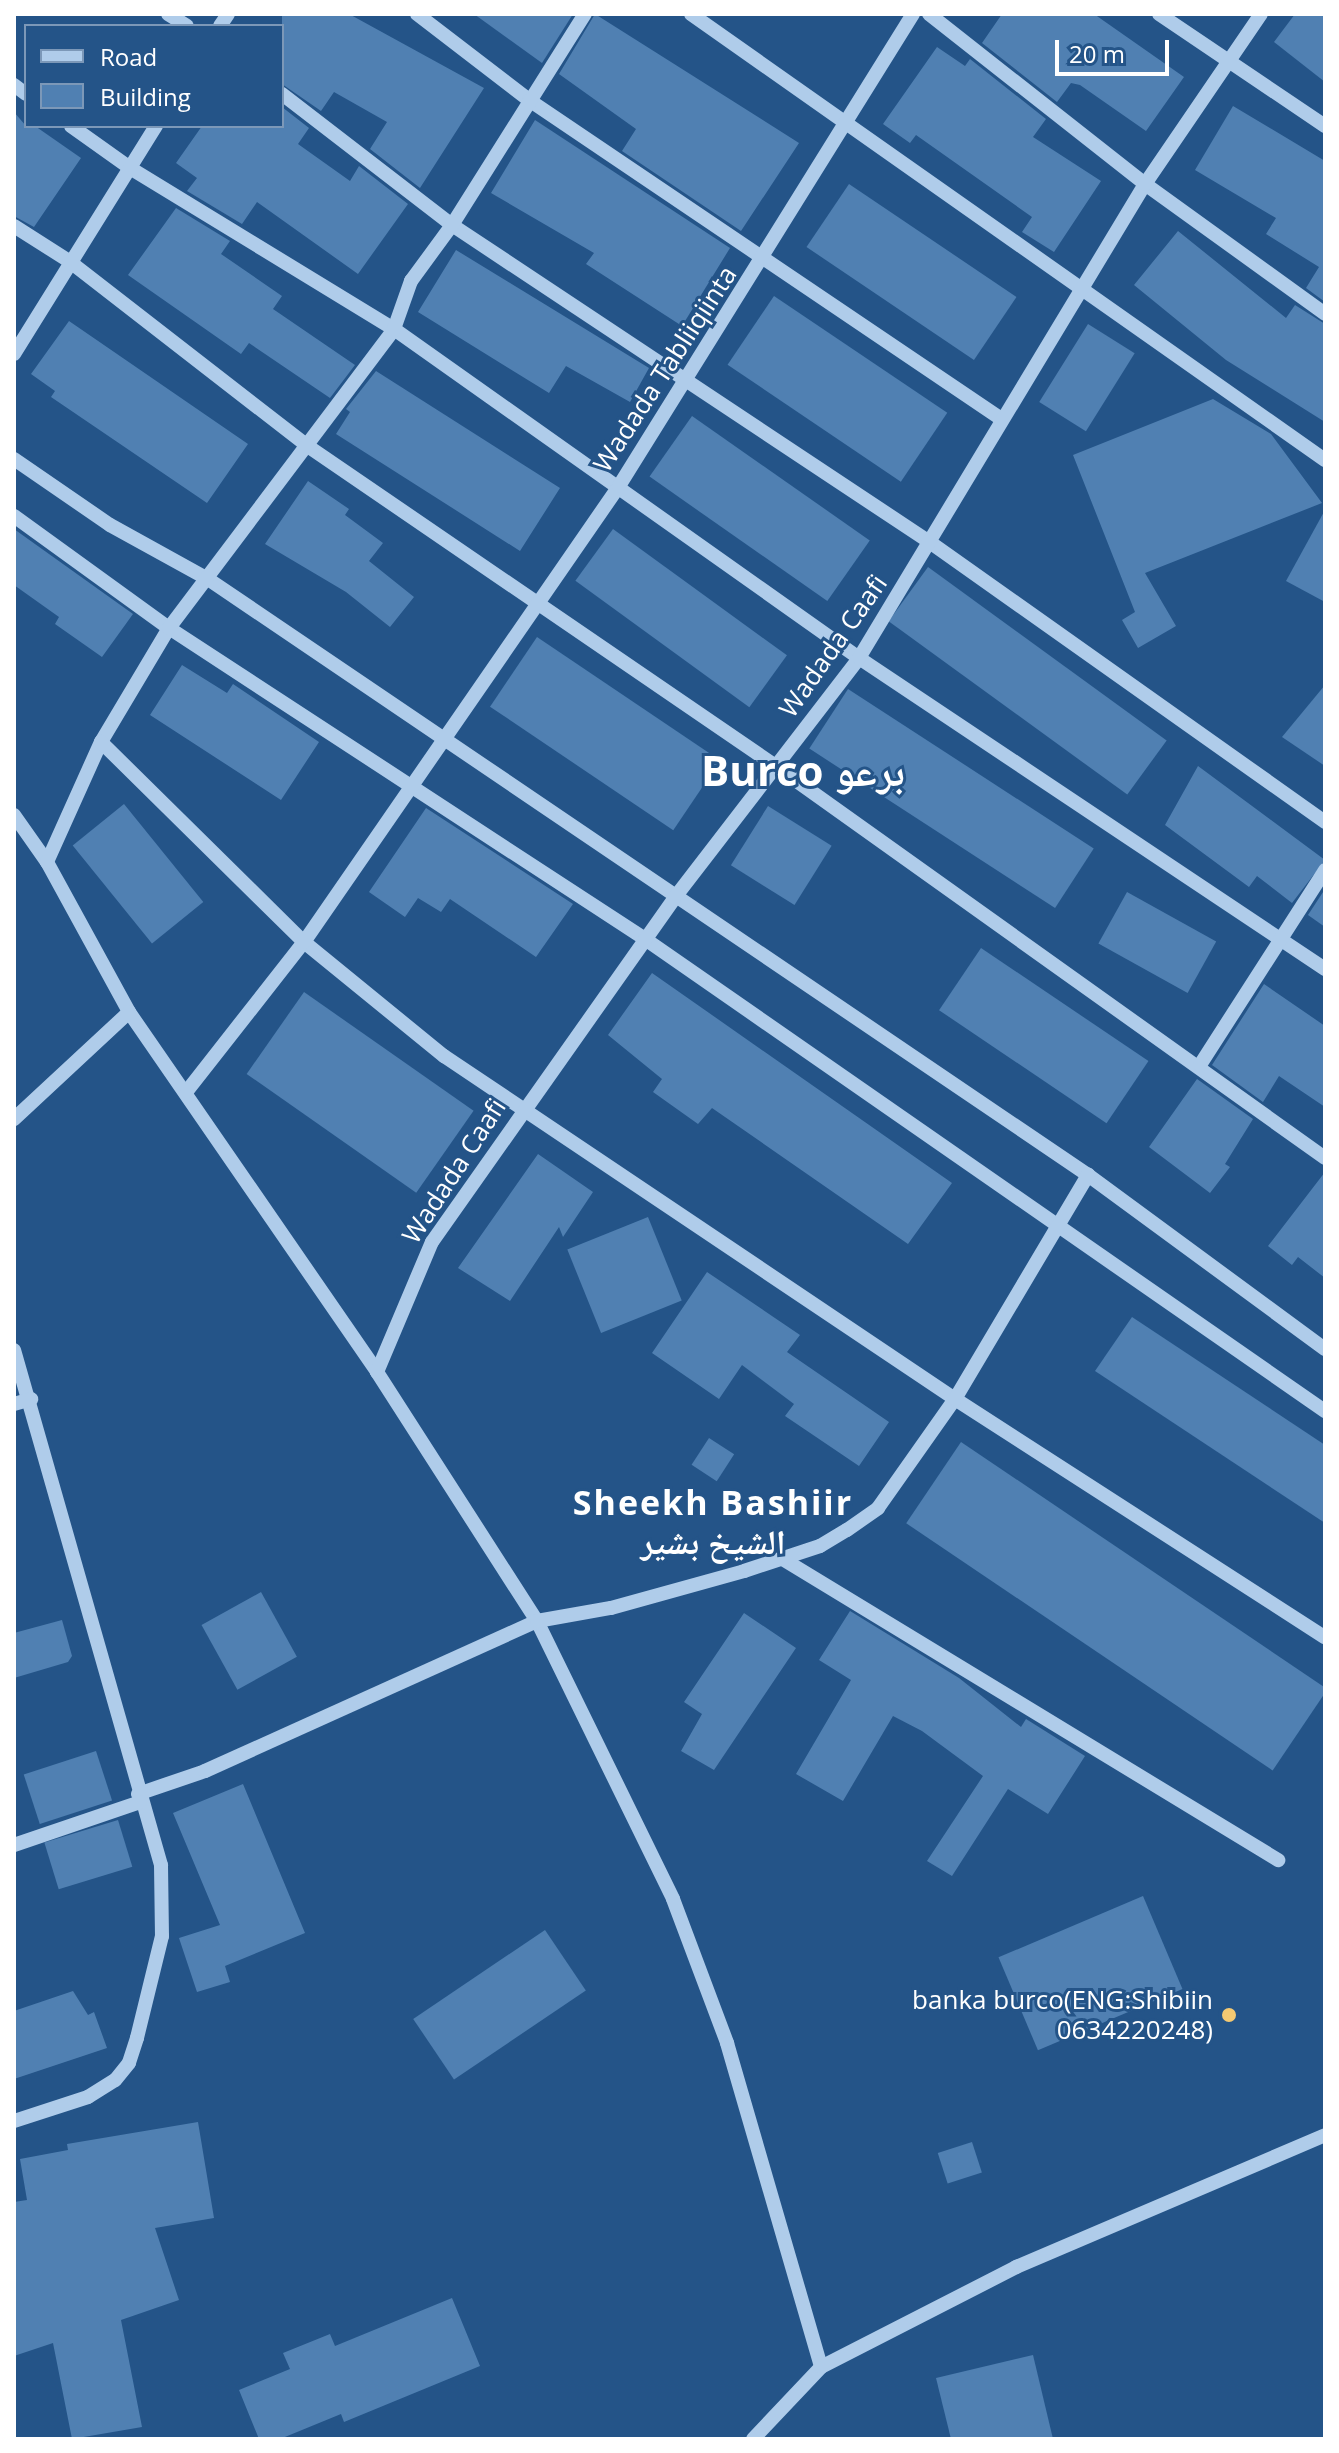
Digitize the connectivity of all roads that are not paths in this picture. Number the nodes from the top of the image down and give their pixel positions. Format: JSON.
{"nodes":[{"id":1,"x":417,"y":14,"type":"edge"},
{"id":2,"x":585,"y":14,"type":"edge"},
{"id":3,"x":691,"y":14,"type":"edge"},
{"id":4,"x":913,"y":14,"type":"edge"},
{"id":5,"x":929,"y":14,"type":"edge"},
{"id":6,"x":1159,"y":14,"type":"edge"},
{"id":7,"x":1261,"y":14,"type":"edge"},
{"id":8,"x":1231,"y":59,"type":"junction"},
{"id":9,"x":284,"y":96,"type":"edge"},
{"id":10,"x":529,"y":100,"type":"junction"},
{"id":11,"x":849,"y":124,"type":"junction"},
{"id":12,"x":1325,"y":126,"type":"edge"},
{"id":13,"x":74,"y":128,"type":"edge"},
{"id":14,"x":155,"y":128,"type":"edge"},
{"id":15,"x":130,"y":168,"type":"junction"},
{"id":16,"x":1145,"y":184,"type":"junction"},
{"id":17,"x":452,"y":225,"type":"junction"},
{"id":18,"x":14,"y":226,"type":"edge"},
{"id":19,"x":764,"y":259,"type":"junction"},
{"id":20,"x":69,"y":261,"type":"junction"},
{"id":21,"x":1083,"y":288,"type":"junction"},
{"id":22,"x":1325,"y":314,"type":"edge"},
{"id":23,"x":394,"y":329,"type":"junction"},
{"id":24,"x":14,"y":354,"type":"edge"},
{"id":25,"x":687,"y":379,"type":"junction"},
{"id":26,"x":1000,"y":418,"type":"junction"},
{"id":27,"x":309,"y":447,"type":"junction"},
{"id":28,"x":14,"y":459,"type":"edge"},
{"id":29,"x":1325,"y":460,"type":"edge"},
{"id":30,"x":619,"y":486,"type":"junction"},
{"id":31,"x":14,"y":516,"type":"edge"},
{"id":32,"x":931,"y":543,"type":"junction"},
{"id":33,"x":208,"y":579,"type":"junction"},
{"id":34,"x":535,"y":606,"type":"junction"},
{"id":35,"x":169,"y":628,"type":"junction"},
{"id":36,"x":859,"y":658,"type":"junction"},
{"id":37,"x":443,"y":741,"type":"junction"},
{"id":38,"x":101,"y":742,"type":"junction"},
{"id":39,"x":777,"y":767,"type":"junction"},
{"id":40,"x":409,"y":784,"type":"junction"},
{"id":41,"x":14,"y":815,"type":"edge"},
{"id":42,"x":1325,"y":822,"type":"edge"},
{"id":43,"x":47,"y":862,"type":"junction"},
{"id":44,"x":1325,"y":870,"type":"edge"},
{"id":45,"x":676,"y":896,"type":"junction"},
{"id":46,"x":1278,"y":936,"type":"junction"},
{"id":47,"x":645,"y":939,"type":"junction"},
{"id":48,"x":304,"y":942,"type":"junction"},
{"id":49,"x":1325,"y":969,"type":"edge"},
{"id":50,"x":129,"y":1012,"type":"junction"},
{"id":51,"x":1200,"y":1065,"type":"junction"},
{"id":52,"x":187,"y":1091,"type":"junction"},
{"id":53,"x":521,"y":1112,"type":"junction"},
{"id":54,"x":14,"y":1119,"type":"edge"},
{"id":55,"x":1325,"y":1158,"type":"edge"},
{"id":56,"x":1088,"y":1175,"type":"junction"},
{"id":57,"x":1054,"y":1226,"type":"junction"},
{"id":58,"x":1325,"y":1349,"type":"edge"},
{"id":59,"x":14,"y":1350,"type":"edge"},
{"id":60,"x":377,"y":1372,"type":"junction"},
{"id":61,"x":31,"y":1399,"type":"junction"},
{"id":62,"x":955,"y":1399,"type":"junction"},
{"id":63,"x":14,"y":1404,"type":"edge"},
{"id":64,"x":1325,"y":1411,"type":"edge"},
{"id":65,"x":781,"y":1558,"type":"junction"},
{"id":66,"x":537,"y":1621,"type":"junction"},
{"id":67,"x":1325,"y":1637,"type":"edge"},
{"id":68,"x":139,"y":1798,"type":"junction"},
{"id":69,"x":14,"y":1845,"type":"edge"},
{"id":70,"x":1278,"y":1860,"type":"dead end"},
{"id":71,"x":14,"y":2121,"type":"edge"},
{"id":72,"x":1325,"y":2135,"type":"edge"},
{"id":73,"x":821,"y":2367,"type":"junction"},
{"id":74,"x":753,"y":2439,"type":"edge"}],
"edges":[{"from":1,"to":10,"type":"street"},
{"from":2,"to":10,"type":"street"},
{"from":3,"to":11,"type":"street"},
{"from":4,"to":11,"type":"street","name":"Wadada Tabliiqiinta"},
{"from":5,"to":16,"type":"street"},
{"from":6,"to":8,"type":"street"},
{"from":7,"to":8,"type":"street","name":"Wadada Caafi"},
{"from":8,"to":12,"type":"street"},
{"from":8,"to":16,"type":"street","name":"Wadada Caafi"},
{"from":9,"to":17,"type":"street"},
{"from":10,"to":17,"type":"street"},
{"from":10,"to":19,"type":"street"},
{"from":11,"to":19,"type":"street","name":"Wadada Tabliiqiinta"},
{"from":11,"to":21,"type":"street"},
{"from":13,"to":15,"type":"street"},
{"from":14,"to":15,"type":"street"},
{"from":15,"to":20,"type":"street"},
{"from":15,"to":23,"type":"street"},
{"from":16,"to":21,"type":"street","name":"Wadada Caafi"},
{"from":16,"to":22,"type":"street"},
{"from":17,"to":23,"type":"street"},
{"from":17,"to":25,"type":"street"},
{"from":18,"to":20,"type":"street"},
{"from":19,"to":25,"type":"street","name":"Wadada Tabliiqiinta"},
{"from":19,"to":26,"type":"street"},
{"from":20,"to":24,"type":"street"},
{"from":20,"to":27,"type":"street"},
{"from":21,"to":26,"type":"street","name":"Wadada Caafi"},
{"from":21,"to":29,"type":"street"},
{"from":23,"to":27,"type":"street"},
{"from":23,"to":30,"type":"street"},
{"from":25,"to":30,"type":"street","name":"Wadada Tabliiqiinta"},
{"from":25,"to":32,"type":"street"},
{"from":26,"to":32,"type":"street","name":"Wadada Caafi"},
{"from":27,"to":33,"type":"street"},
{"from":27,"to":34,"type":"street"},
{"from":28,"to":33,"type":"street"},
{"from":30,"to":34,"type":"street","name":"Wadada Tabliiqiinta"},
{"from":30,"to":36,"type":"street"},
{"from":31,"to":35,"type":"street"},
{"from":32,"to":36,"type":"street","name":"Wadada Caafi"},
{"from":32,"to":42,"type":"street"},
{"from":33,"to":35,"type":"street"},
{"from":33,"to":37,"type":"street"},
{"from":34,"to":37,"type":"street","name":"Wadada Tabliiqiinta"},
{"from":34,"to":39,"type":"street"},
{"from":35,"to":38,"type":"street"},
{"from":35,"to":40,"type":"street"},
{"from":36,"to":39,"type":"street","name":"Wadada Caafi"},
{"from":36,"to":46,"type":"street"},
{"from":37,"to":40,"type":"street","name":"Wadada Tabliiqiinta"},
{"from":37,"to":45,"type":"street"},
{"from":38,"to":43,"type":"street"},
{"from":38,"to":48,"type":"street"},
{"from":39,"to":45,"type":"street","name":"Wadada Caafi"},
{"from":39,"to":51,"type":"street"},
{"from":40,"to":47,"type":"street"},
{"from":40,"to":48,"type":"street","name":"Wadada Tabliiqiinta"},
{"from":41,"to":43,"type":"street"},
{"from":43,"to":50,"type":"street"},
{"from":44,"to":46,"type":"street"},
{"from":45,"to":47,"type":"street","name":"Wadada Caafi"},
{"from":45,"to":56,"type":"street"},
{"from":46,"to":49,"type":"street"},
{"from":46,"to":51,"type":"street"},
{"from":47,"to":53,"type":"street","name":"Wadada Caafi"},
{"from":47,"to":57,"type":"street"},
{"from":48,"to":52,"type":"street","name":"Wadada Tabliiqiinta"},
{"from":48,"to":53,"type":"street"},
{"from":50,"to":52,"type":"street"},
{"from":50,"to":54,"type":"street"},
{"from":51,"to":55,"type":"street"},
{"from":52,"to":60,"type":"street"},
{"from":53,"to":60,"type":"street","name":"Wadada Caafi"},
{"from":53,"to":62,"type":"street"},
{"from":56,"to":57,"type":"street"},
{"from":56,"to":58,"type":"street"},
{"from":57,"to":62,"type":"street"},
{"from":57,"to":64,"type":"street"},
{"from":59,"to":61,"type":"street"},
{"from":60,"to":66,"type":"street"},
{"from":61,"to":63,"type":"street"},
{"from":61,"to":68,"type":"street"},
{"from":62,"to":65,"type":"street"},
{"from":62,"to":67,"type":"street"},
{"from":65,"to":66,"type":"street"},
{"from":65,"to":70,"type":"street"},
{"from":66,"to":68,"type":"street"},
{"from":66,"to":73,"type":"street"},
{"from":68,"to":69,"type":"street"},
{"from":68,"to":71,"type":"street"},
{"from":72,"to":73,"type":"street"},
{"from":73,"to":74,"type":"street"}]}
